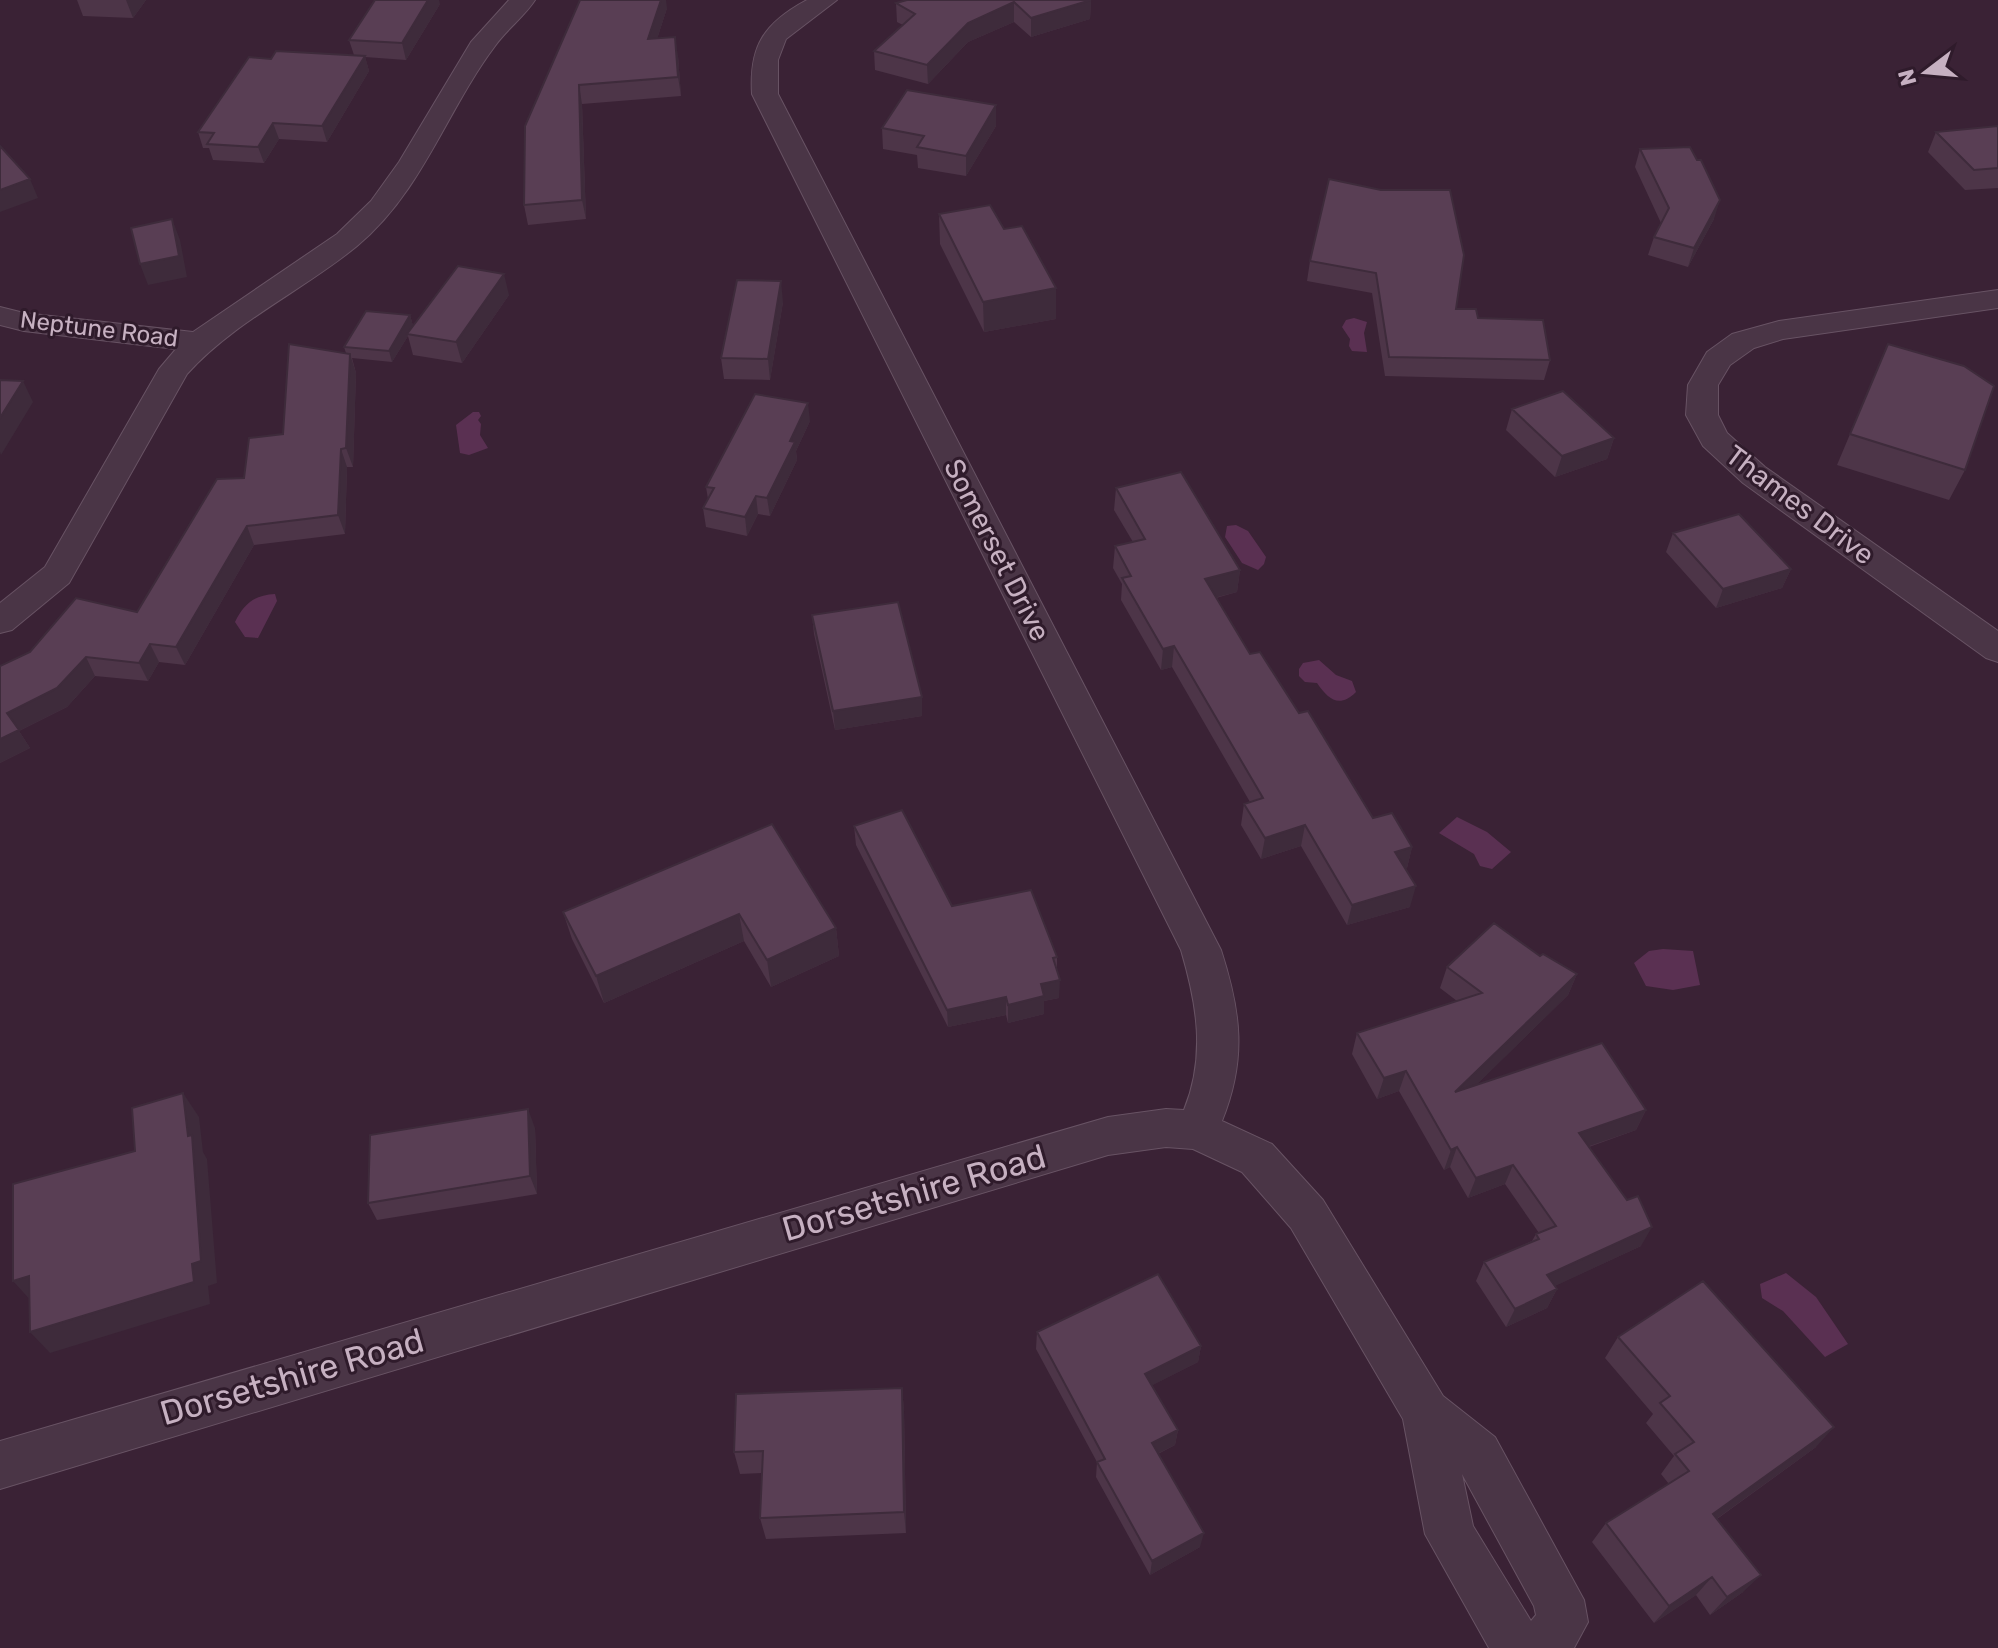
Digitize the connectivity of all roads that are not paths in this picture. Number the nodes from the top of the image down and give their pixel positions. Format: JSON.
{"nodes":[{"id":1,"x":523,"y":0,"type":"edge"},
{"id":2,"x":825,"y":0,"type":"edge"},
{"id":3,"x":1998,"y":299,"type":"edge"},
{"id":4,"x":0,"y":316,"type":"edge"},
{"id":5,"x":199,"y":342,"type":"junction"},
{"id":6,"x":0,"y":621,"type":"edge"},
{"id":7,"x":1998,"y":649,"type":"edge"},
{"id":8,"x":1197,"y":1130,"type":"junction"},
{"id":9,"x":1426,"y":1412,"type":"junction"},
{"id":10,"x":0,"y":1465,"type":"edge"},
{"id":11,"x":1518,"y":1648,"type":"edge"},
{"id":12,"x":1543,"y":1648,"type":"edge"}],
"edges":[{"from":1,"to":5,"type":"street"},
{"from":2,"to":8,"type":"street","name":"Somerset Drive"},
{"from":3,"to":7,"type":"street","name":"Thames Drive"},
{"from":4,"to":5,"type":"street","name":"Neptune Road"},
{"from":5,"to":6,"type":"street"},
{"from":8,"to":9,"type":"street","name":"Dorsetshire Road"},
{"from":8,"to":10,"type":"street","name":"Dorsetshire Road"},
{"from":9,"to":11,"type":"street"},
{"from":9,"to":12,"type":"street","name":"Dorsetshire Road"}]}
